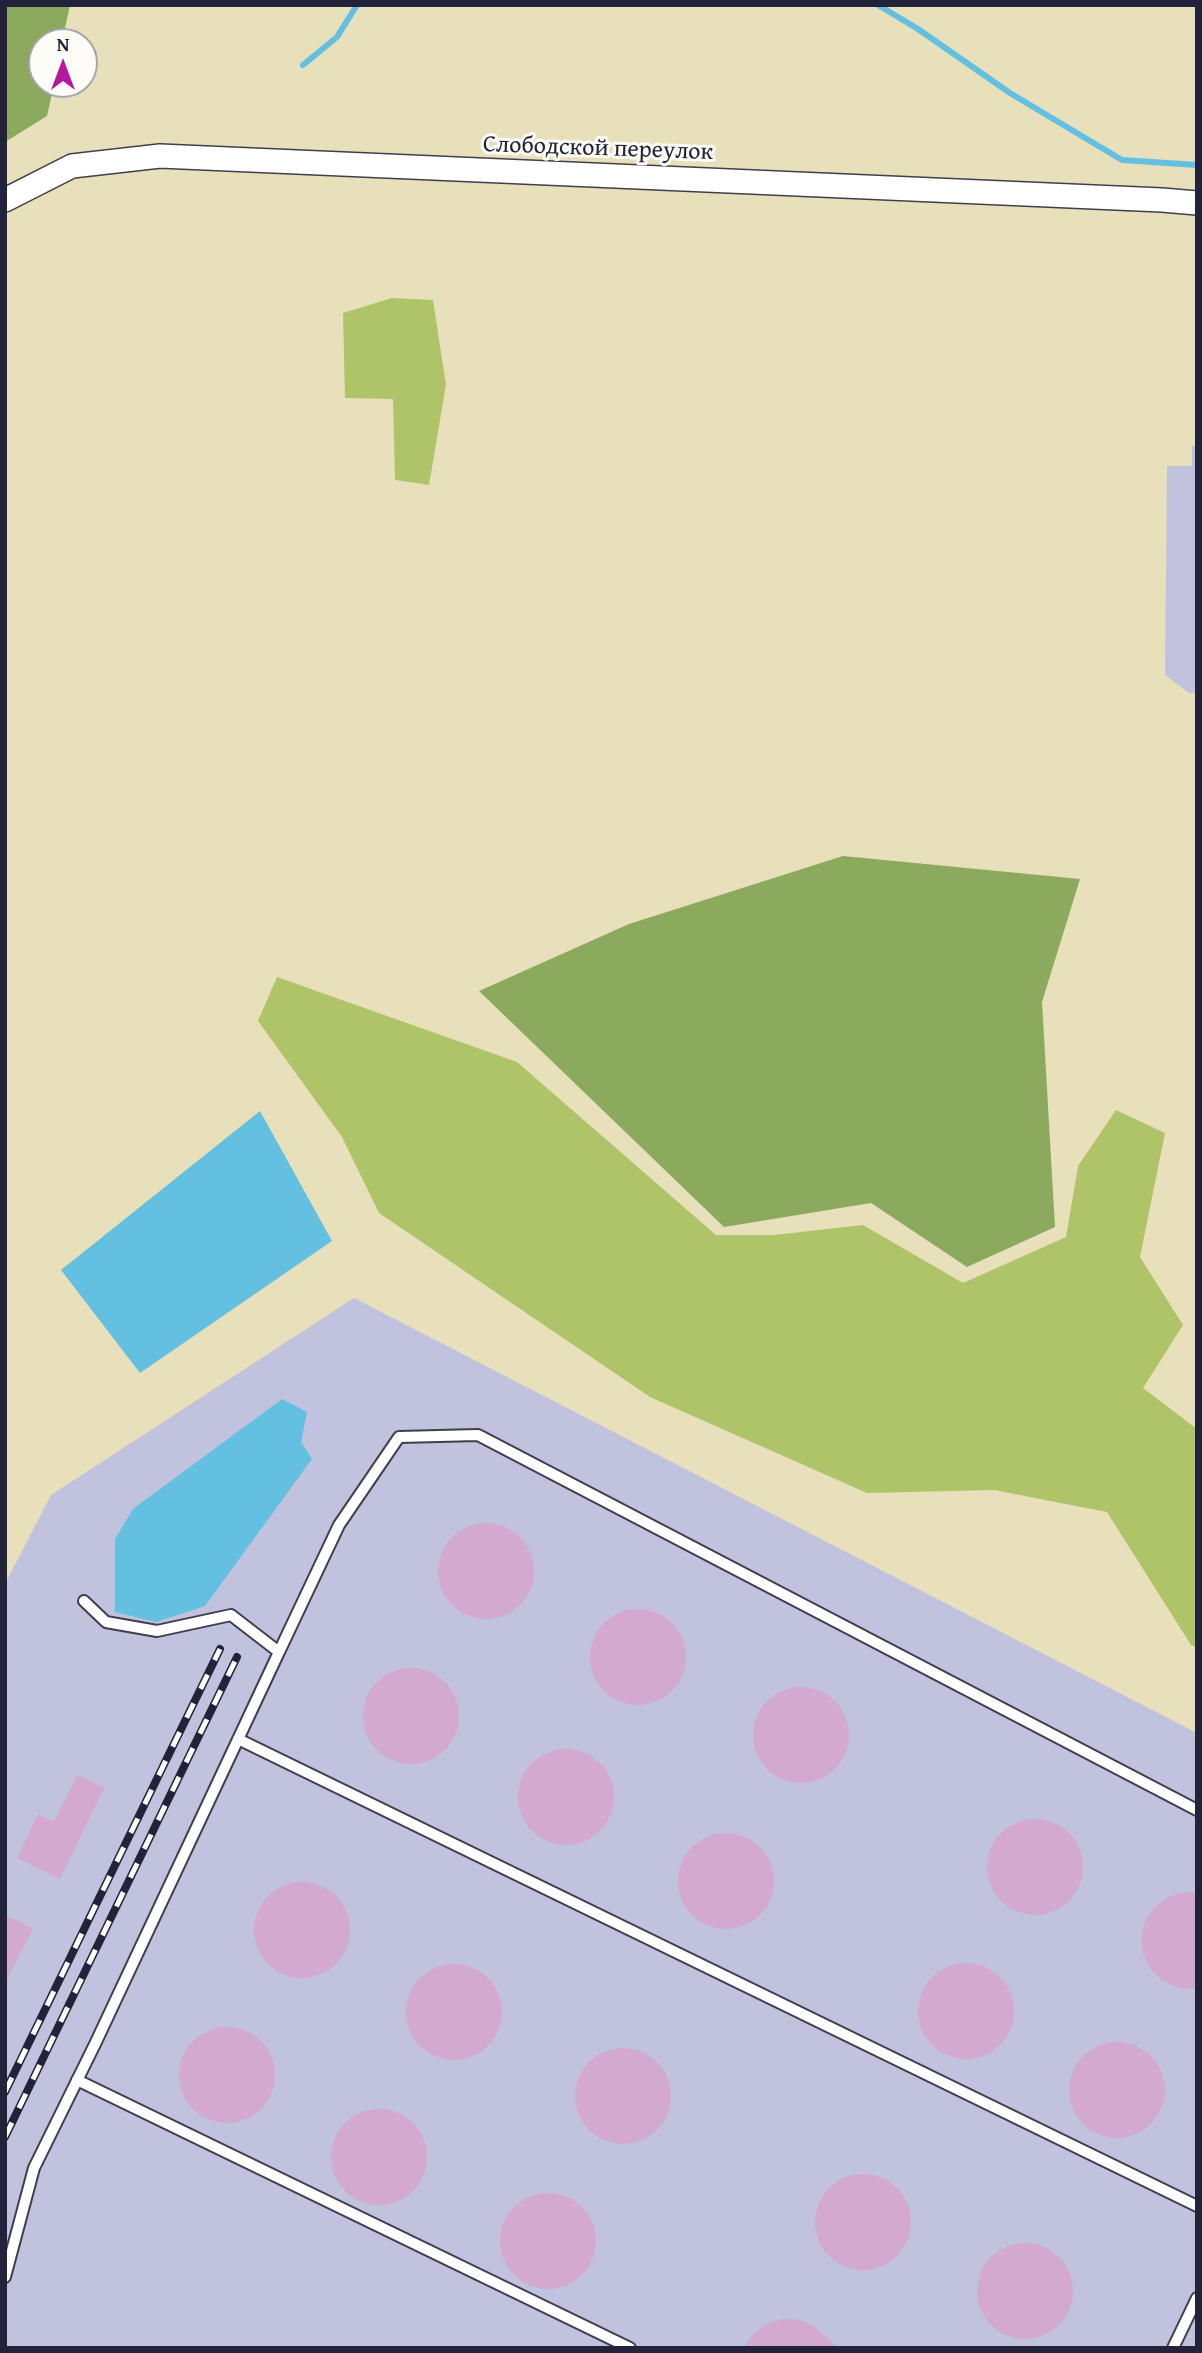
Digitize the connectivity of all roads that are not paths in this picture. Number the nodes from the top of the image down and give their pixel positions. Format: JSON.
{"nodes":[{"id":1,"x":5,"y":200,"type":"edge"},
{"id":2,"x":1197,"y":203,"type":"edge"},
{"id":3,"x":83,"y":1601,"type":"dead end"},
{"id":4,"x":279,"y":1652,"type":"junction"},
{"id":5,"x":238,"y":1739,"type":"junction"},
{"id":6,"x":1197,"y":1810,"type":"edge"},
{"id":7,"x":77,"y":2080,"type":"junction"},
{"id":8,"x":1197,"y":2206,"type":"edge"},
{"id":9,"x":5,"y":2277,"type":"edge"},
{"id":10,"x":1197,"y":2298,"type":"edge"},
{"id":11,"x":630,"y":2348,"type":"edge"},
{"id":12,"x":1173,"y":2348,"type":"edge"}],
"edges":[{"from":1,"to":2,"type":"street","name":"Слободской переулок"},
{"from":3,"to":4,"type":"lane"},
{"from":4,"to":5,"type":"lane"},
{"from":4,"to":6,"type":"lane"},
{"from":5,"to":7,"type":"lane"},
{"from":5,"to":8,"type":"lane"},
{"from":7,"to":9,"type":"lane"},
{"from":7,"to":11,"type":"lane"},
{"from":10,"to":12,"type":"lane"}]}
